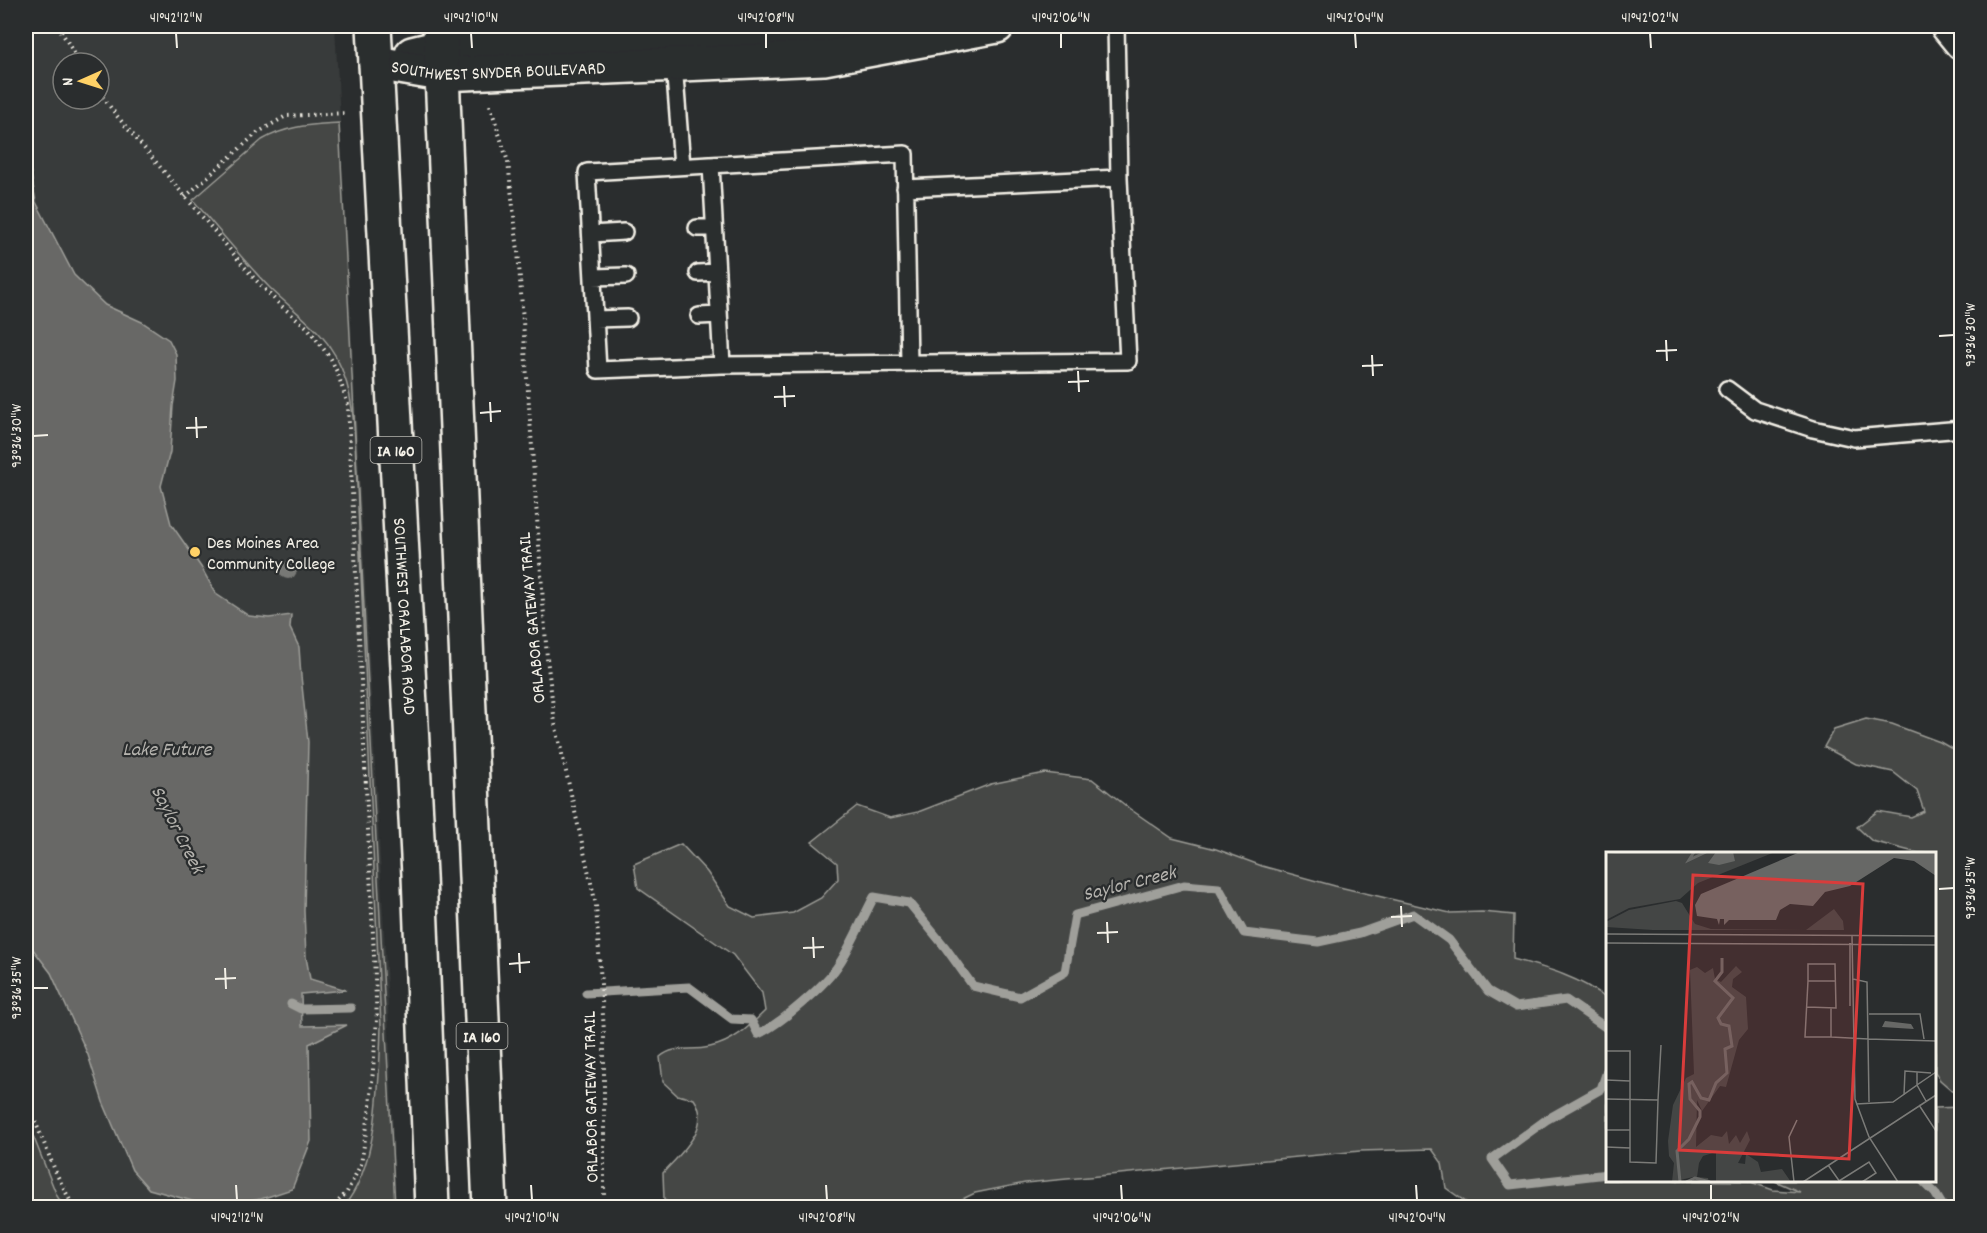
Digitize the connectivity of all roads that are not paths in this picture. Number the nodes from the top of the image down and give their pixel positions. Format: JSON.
{"nodes":[{"id":1,"x":374,"y":26,"type":"edge"},
{"id":2,"x":933,"y":26,"type":"edge"},
{"id":3,"x":997,"y":26,"type":"edge"},
{"id":4,"x":1116,"y":26,"type":"edge"},
{"id":5,"x":1948,"y":26,"type":"edge"},
{"id":6,"x":682,"y":42,"type":"edge"},
{"id":7,"x":1962,"y":43,"type":"edge"},
{"id":8,"x":441,"y":49,"type":"edge"},
{"id":9,"x":376,"y":63,"type":"junction"},
{"id":10,"x":711,"y":165,"type":"junction"},
{"id":11,"x":682,"y":166,"type":"junction"},
{"id":12,"x":1119,"y":178,"type":"junction"},
{"id":13,"x":906,"y":188,"type":"junction"},
{"id":14,"x":697,"y":228,"type":"dead end"},
{"id":15,"x":714,"y":228,"type":"junction"},
{"id":16,"x":624,"y":232,"type":"dead end"},
{"id":17,"x":591,"y":234,"type":"junction"},
{"id":18,"x":717,"y":272,"type":"junction"},
{"id":19,"x":698,"y":273,"type":"dead end"},
{"id":20,"x":626,"y":276,"type":"dead end"},
{"id":21,"x":593,"y":277,"type":"junction"},
{"id":22,"x":719,"y":315,"type":"junction"},
{"id":23,"x":699,"y":316,"type":"dead end"},
{"id":24,"x":628,"y":318,"type":"dead end"},
{"id":25,"x":595,"y":319,"type":"junction"},
{"id":26,"x":909,"y":363,"type":"junction"},
{"id":27,"x":722,"y":365,"type":"junction"},
{"id":28,"x":1726,"y":389,"type":"dead end"},
{"id":29,"x":1962,"y":429,"type":"edge"},
{"id":30,"x":432,"y":1208,"type":"edge"},
{"id":31,"x":490,"y":1208,"type":"edge"}],
"edges":[{"from":1,"to":9,"type":"main road","name":"SOUTHWEST ORALABOR ROAD","number":"IA 160"},
{"from":2,"to":6,"type":"main road","name":"SOUTHWEST SNYDER BOULEVARD"},
{"from":3,"to":6,"type":"main road","name":"SOUTHWEST SNYDER BOULEVARD"},
{"from":4,"to":12,"type":"lane"},
{"from":5,"to":7,"type":"main road"},
{"from":6,"to":8,"type":"main road","name":"SOUTHWEST SNYDER BOULEVARD"},
{"from":6,"to":8,"type":"main road","name":"SOUTHWEST SNYDER BOULEVARD"},
{"from":6,"to":11,"type":"lane"},
{"from":8,"to":9,"type":"main road","name":"SOUTHWEST SNYDER BOULEVARD"},
{"from":8,"to":31,"type":"main road","number":"IA 160"},
{"from":9,"to":30,"type":"main road","name":"SOUTHWEST ORALABOR ROAD","number":"IA 160"},
{"from":10,"to":11,"type":"lane"},
{"from":10,"to":13,"type":"lane"},
{"from":10,"to":15,"type":"lane"},
{"from":11,"to":17,"type":"lane"},
{"from":12,"to":13,"type":"lane"},
{"from":12,"to":26,"type":"lane"},
{"from":13,"to":26,"type":"lane"},
{"from":14,"to":15,"type":"lane"},
{"from":15,"to":18,"type":"lane"},
{"from":16,"to":17,"type":"lane"},
{"from":17,"to":21,"type":"lane"},
{"from":18,"to":19,"type":"lane"},
{"from":18,"to":22,"type":"lane"},
{"from":20,"to":21,"type":"lane"},
{"from":21,"to":25,"type":"lane"},
{"from":22,"to":23,"type":"lane"},
{"from":22,"to":27,"type":"lane"},
{"from":24,"to":25,"type":"lane"},
{"from":25,"to":27,"type":"lane"},
{"from":26,"to":27,"type":"lane"},
{"from":28,"to":29,"type":"lane"}]}
